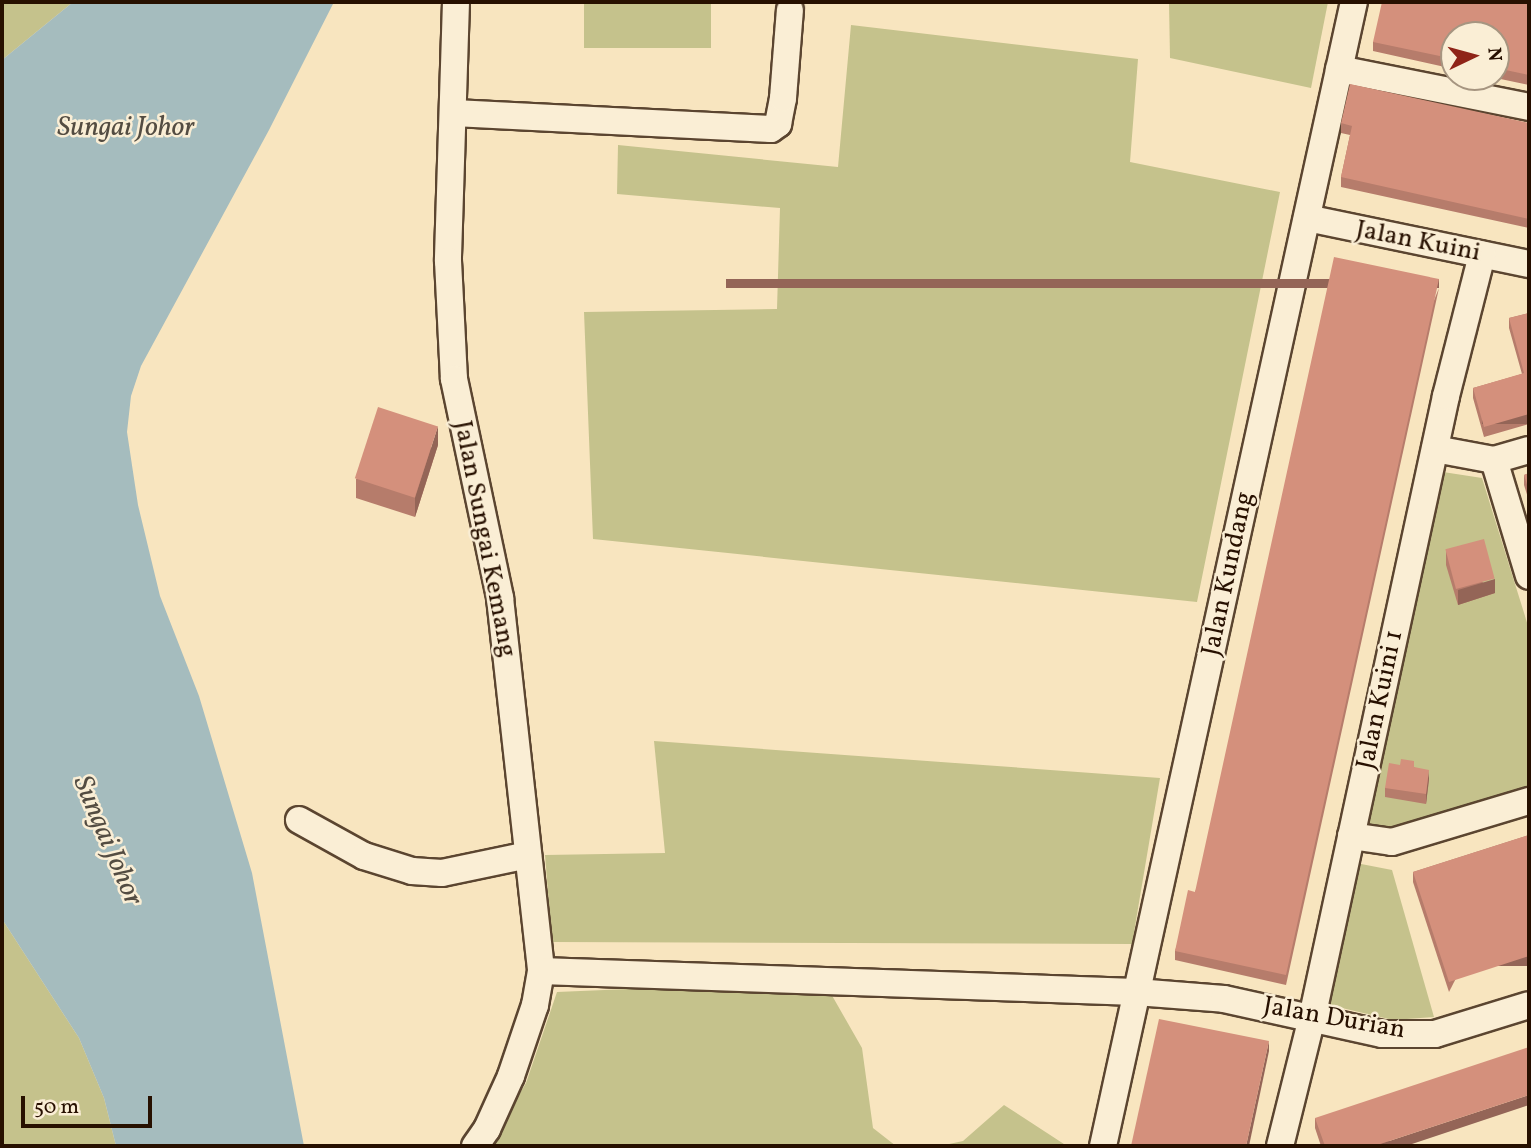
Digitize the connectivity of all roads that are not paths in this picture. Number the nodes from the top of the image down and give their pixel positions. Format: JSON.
{"nodes":[{"id":1,"x":456,"y":2,"type":"edge"},
{"id":2,"x":1353,"y":2,"type":"edge"},
{"id":3,"x":790,"y":10,"type":"dead end"},
{"id":4,"x":1339,"y":69,"type":"junction"},
{"id":5,"x":1529,"y":107,"type":"edge"},
{"id":6,"x":454,"y":113,"type":"junction"},
{"id":7,"x":1307,"y":218,"type":"junction"},
{"id":8,"x":1482,"y":255,"type":"junction"},
{"id":9,"x":1529,"y":264,"type":"edge"},
{"id":10,"x":1435,"y":449,"type":"junction"},
{"id":11,"x":1529,"y":450,"type":"edge"},
{"id":12,"x":1494,"y":460,"type":"junction"},
{"id":13,"x":1529,"y":576,"type":"edge"},
{"id":14,"x":1529,"y":801,"type":"edge"},
{"id":15,"x":299,"y":821,"type":"dead end"},
{"id":16,"x":1351,"y":836,"type":"junction"},
{"id":17,"x":528,"y":855,"type":"junction"},
{"id":18,"x":541,"y":971,"type":"junction"},
{"id":19,"x":1136,"y":992,"type":"junction"},
{"id":20,"x":1529,"y":1005,"type":"edge"},
{"id":21,"x":1312,"y":1018,"type":"junction"},
{"id":22,"x":475,"y":1146,"type":"edge"},
{"id":23,"x":1103,"y":1146,"type":"edge"},
{"id":24,"x":1280,"y":1146,"type":"edge"}],
"edges":[{"from":1,"to":6,"type":"street","name":"Jalan Sungai Kemang"},
{"from":2,"to":4,"type":"street","name":"Jalan Kundang"},
{"from":3,"to":6,"type":"street"},
{"from":4,"to":5,"type":"street"},
{"from":4,"to":7,"type":"street","name":"Jalan Kundang"},
{"from":6,"to":17,"type":"street","name":"Jalan Sungai Kemang"},
{"from":7,"to":8,"type":"street","name":"Jalan Kuini"},
{"from":7,"to":19,"type":"street","name":"Jalan Kundang"},
{"from":8,"to":9,"type":"street","name":"Jalan Kuini"},
{"from":8,"to":10,"type":"street","name":"Jalan Kuini 1"},
{"from":10,"to":12,"type":"street"},
{"from":10,"to":16,"type":"street","name":"Jalan Kuini 1"},
{"from":11,"to":12,"type":"street"},
{"from":12,"to":13,"type":"street"},
{"from":14,"to":16,"type":"street"},
{"from":15,"to":17,"type":"street"},
{"from":16,"to":21,"type":"street","name":"Jalan Kuini 1"},
{"from":17,"to":18,"type":"street","name":"Jalan Sungai Kemang"},
{"from":18,"to":19,"type":"street","name":"Jalan Durian"},
{"from":18,"to":22,"type":"street","name":"Jalan Sungai Kemang"},
{"from":19,"to":21,"type":"street","name":"Jalan Durian"},
{"from":19,"to":23,"type":"street","name":"Jalan Kundang"},
{"from":20,"to":21,"type":"street","name":"Jalan Durian"},
{"from":21,"to":24,"type":"street","name":"Jalan Kuini 1"}]}
